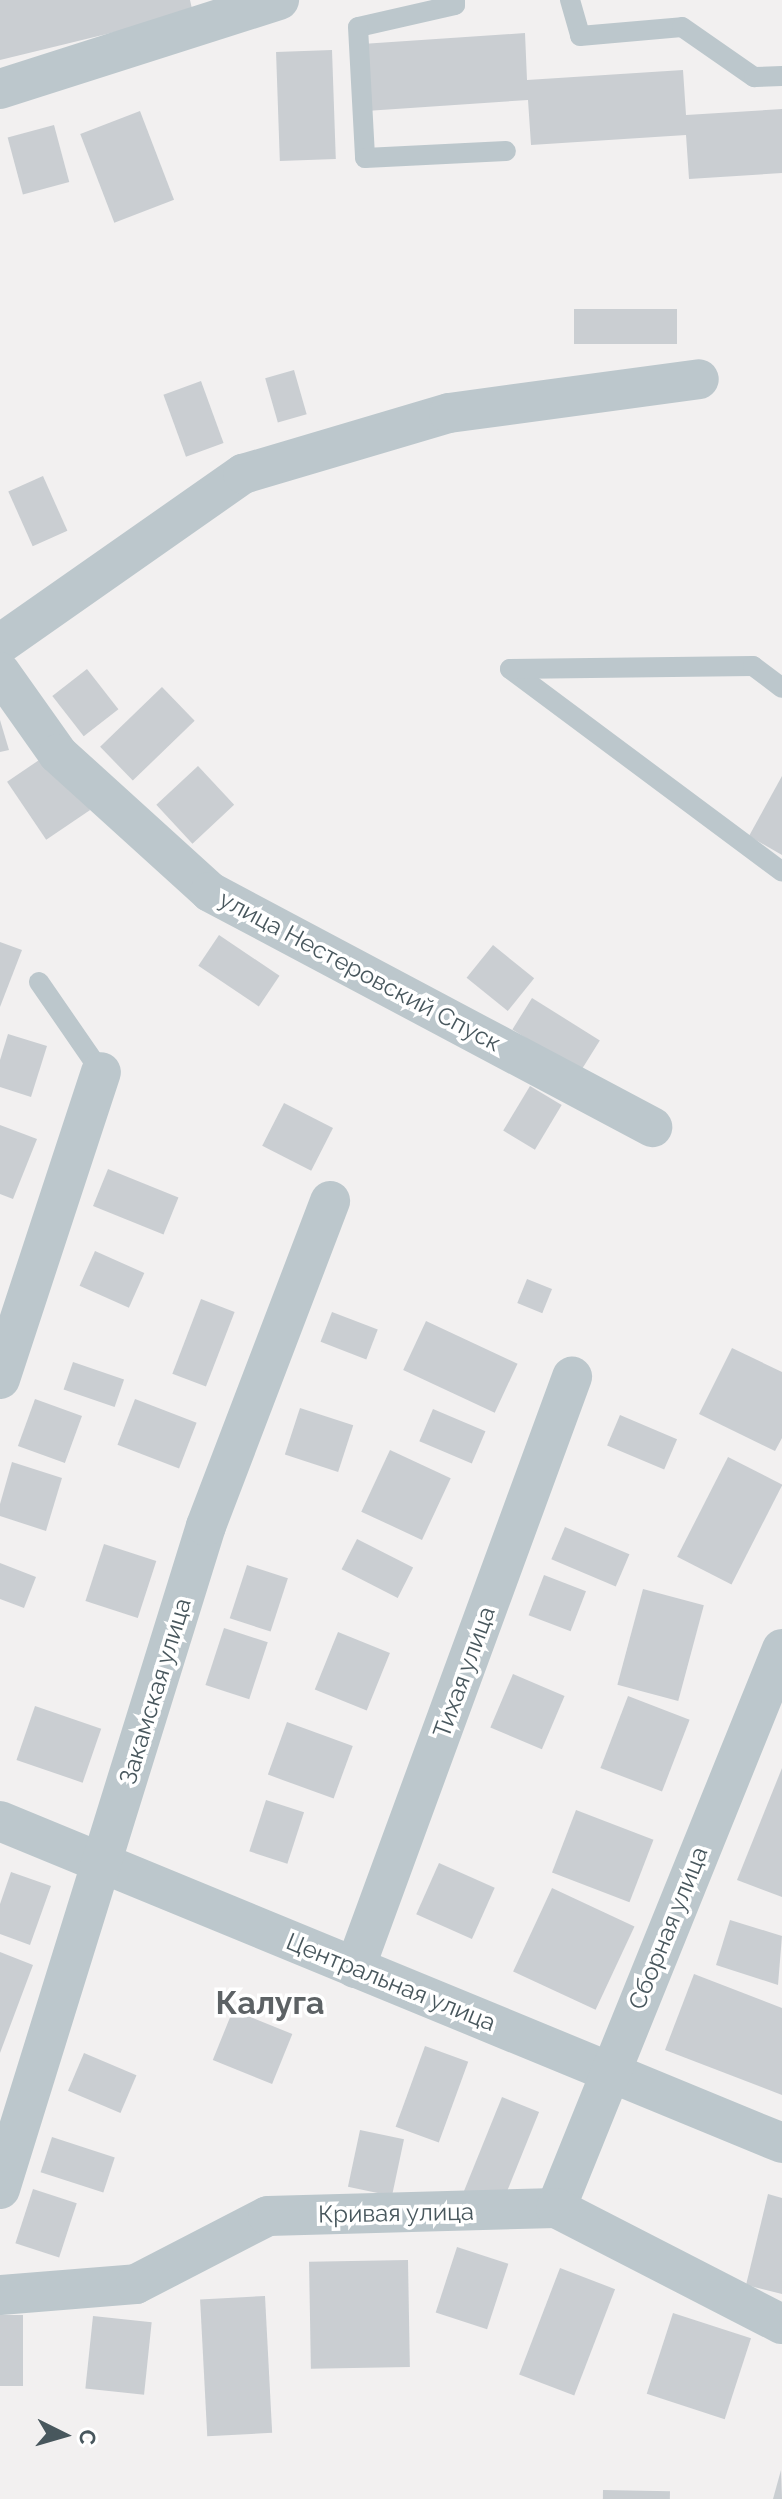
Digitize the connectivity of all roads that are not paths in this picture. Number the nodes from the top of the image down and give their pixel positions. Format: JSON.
{"nodes":[{"id":1,"x":279,"y":0,"type":"edge"},
{"id":2,"x":455,"y":0,"type":"edge"},
{"id":3,"x":570,"y":0,"type":"edge"},
{"id":4,"x":782,"y":76,"type":"edge"},
{"id":5,"x":0,"y":89,"type":"edge"},
{"id":6,"x":506,"y":151,"type":"dead end"},
{"id":7,"x":699,"y":379,"type":"dead end"},
{"id":8,"x":0,"y":644,"type":"edge"},
{"id":9,"x":0,"y":672,"type":"edge"},
{"id":10,"x":782,"y":688,"type":"edge"},
{"id":11,"x":782,"y":872,"type":"edge"},
{"id":12,"x":39,"y":982,"type":"dead end"},
{"id":13,"x":101,"y":1072,"type":"joint"},
{"id":14,"x":652,"y":1127,"type":"dead end"},
{"id":15,"x":330,"y":1201,"type":"dead end"},
{"id":16,"x":572,"y":1377,"type":"dead end"},
{"id":17,"x":0,"y":1379,"type":"edge"},
{"id":18,"x":782,"y":1649,"type":"edge"},
{"id":19,"x":0,"y":1821,"type":"edge"},
{"id":20,"x":102,"y":1863,"type":"junction"},
{"id":21,"x":355,"y":1968,"type":"junction"},
{"id":22,"x":610,"y":2072,"type":"junction"},
{"id":23,"x":782,"y":2143,"type":"edge"},
{"id":24,"x":0,"y":2189,"type":"edge"},
{"id":25,"x":556,"y":2208,"type":"junction"},
{"id":26,"x":0,"y":2295,"type":"edge"},
{"id":27,"x":782,"y":2324,"type":"edge"}],
"edges":[{"from":1,"to":5,"type":"street"},
{"from":2,"to":6,"type":"lane"},
{"from":3,"to":4,"type":"lane"},
{"from":7,"to":8,"type":"street"},
{"from":9,"to":14,"type":"street","name":"улица Нестеровский Спуск"},
{"from":10,"to":11,"type":"lane"},
{"from":12,"to":13,"type":"lane"},
{"from":13,"to":17,"type":"street"},
{"from":15,"to":20,"type":"street","name":"Закамская улица"},
{"from":16,"to":21,"type":"street","name":"Тихая улица"},
{"from":18,"to":22,"type":"street","name":"Сборная улица"},
{"from":19,"to":20,"type":"street","name":"Центральная улица"},
{"from":20,"to":21,"type":"street","name":"Центральная улица"},
{"from":20,"to":24,"type":"street","name":"Закамская улица"},
{"from":21,"to":22,"type":"street","name":"Центральная улица"},
{"from":22,"to":23,"type":"street","name":"Центральная улица"},
{"from":22,"to":25,"type":"street","name":"Сборная улица"},
{"from":25,"to":26,"type":"street","name":"Кривая улица"},
{"from":25,"to":27,"type":"street","name":"Кривая улица"}]}
